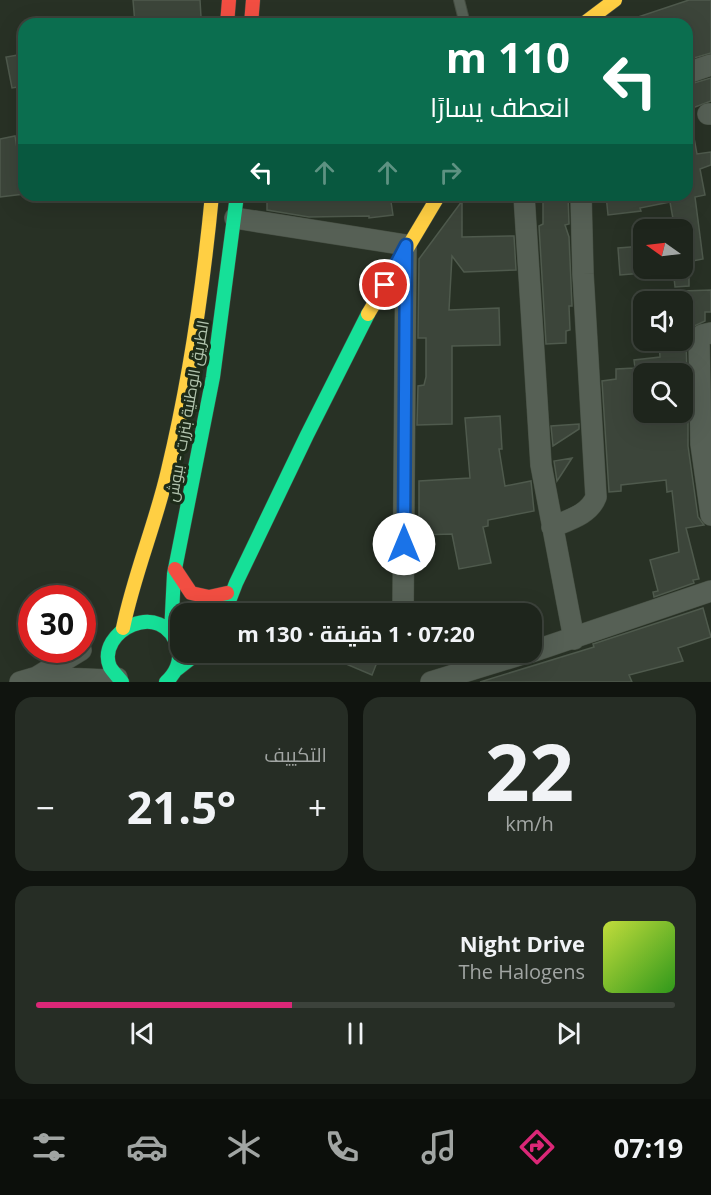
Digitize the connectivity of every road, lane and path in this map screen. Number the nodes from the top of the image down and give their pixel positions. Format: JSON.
{"nodes":[{"id":1,"x":230,"y":0,"type":"edge"},
{"id":2,"x":253,"y":0,"type":"edge"},
{"id":3,"x":459,"y":0,"type":"edge"},
{"id":4,"x":615,"y":0,"type":"edge"},
{"id":5,"x":228,"y":18,"type":"edge"},
{"id":6,"x":252,"y":18,"type":"edge"},
{"id":7,"x":464,"y":18,"type":"edge"},
{"id":8,"x":591,"y":18,"type":"edge"},
{"id":9,"x":711,"y":65,"type":"edge"},
{"id":10,"x":693,"y":71,"type":"edge"},
{"id":11,"x":211,"y":201,"type":"edge"},
{"id":12,"x":236,"y":201,"type":"edge"},
{"id":13,"x":435,"y":201,"type":"edge"},
{"id":14,"x":524,"y":201,"type":"edge"},
{"id":15,"x":581,"y":201,"type":"edge"},
{"id":16,"x":235,"y":218,"type":"junction"},
{"id":17,"x":406,"y":245,"type":"junction"},
{"id":18,"x":711,"y":333,"type":"edge"},
{"id":19,"x":711,"y":515,"type":"edge"},
{"id":20,"x":552,"y":527,"type":"junction"},
{"id":21,"x":176,"y":569,"type":"junction"},
{"id":22,"x":231,"y":588,"type":"junction"},
{"id":23,"x":711,"y":591,"type":"edge"},
{"id":24,"x":175,"y":603,"type":"edge"},
{"id":25,"x":215,"y":603,"type":"edge"},
{"id":26,"x":228,"y":603,"type":"edge"},
{"id":27,"x":403,"y":603,"type":"edge"},
{"id":28,"x":121,"y":630,"type":"junction"},
{"id":29,"x":170,"y":631,"type":"edge"},
{"id":30,"x":96,"y":639,"type":"edge"},
{"id":31,"x":574,"y":639,"type":"junction"},
{"id":32,"x":542,"y":648,"type":"edge"},
{"id":33,"x":57,"y":663,"type":"edge"},
{"id":34,"x":175,"y":663,"type":"edge"},
{"id":35,"x":187,"y":663,"type":"edge"},
{"id":36,"x":494,"y":663,"type":"edge"},
{"id":37,"x":170,"y":678,"type":"edge"},
{"id":38,"x":29,"y":679,"type":"edge"},
{"id":39,"x":119,"y":680,"type":"edge"},
{"id":40,"x":431,"y":682,"type":"edge"}],
"edges":[{"from":1,"to":5,"type":"main road"},
{"from":2,"to":6,"type":"main road"},
{"from":3,"to":7,"type":"lane"},
{"from":4,"to":8,"type":"main road"},
{"from":9,"to":10,"type":"street"},
{"from":11,"to":28,"type":"main road","name":"الطريق الوطنية بنزرت - ببوش"},
{"from":12,"to":16,"type":"main road","name":"الطريق الوطنية بنزرت - ببوش"},
{"from":13,"to":17,"type":"main road"},
{"from":14,"to":20,"type":"street"},
{"from":15,"to":20,"type":"street"},
{"from":16,"to":17,"type":"street"},
{"from":16,"to":21,"type":"main road","name":"الطريق الوطنية بنزرت - ببوش"},
{"from":17,"to":22,"type":"main road"},
{"from":17,"to":27,"type":"street"},
{"from":18,"to":19,"type":"street"},
{"from":20,"to":31,"type":"street"},
{"from":21,"to":22,"type":"main road"},
{"from":21,"to":24,"type":"main road","name":"الطريق الوطنية بنزرت - ببوش"},
{"from":22,"to":25,"type":"main road"},
{"from":22,"to":26,"type":"main road"},
{"from":23,"to":31,"type":"street"},
{"from":28,"to":29,"type":"main road"},
{"from":28,"to":30,"type":"street"},
{"from":28,"to":39,"type":"main road","name":"الطريق الوطنية بنزرت - ببوش"},
{"from":31,"to":32,"type":"street"},
{"from":33,"to":38,"type":"street"},
{"from":34,"to":37,"type":"main road","name":"الطريق الوطنية بنزرت - ببوش"},
{"from":35,"to":37,"type":"main road"},
{"from":36,"to":40,"type":"street"},
{"from":38,"to":39,"type":"street"}]}
